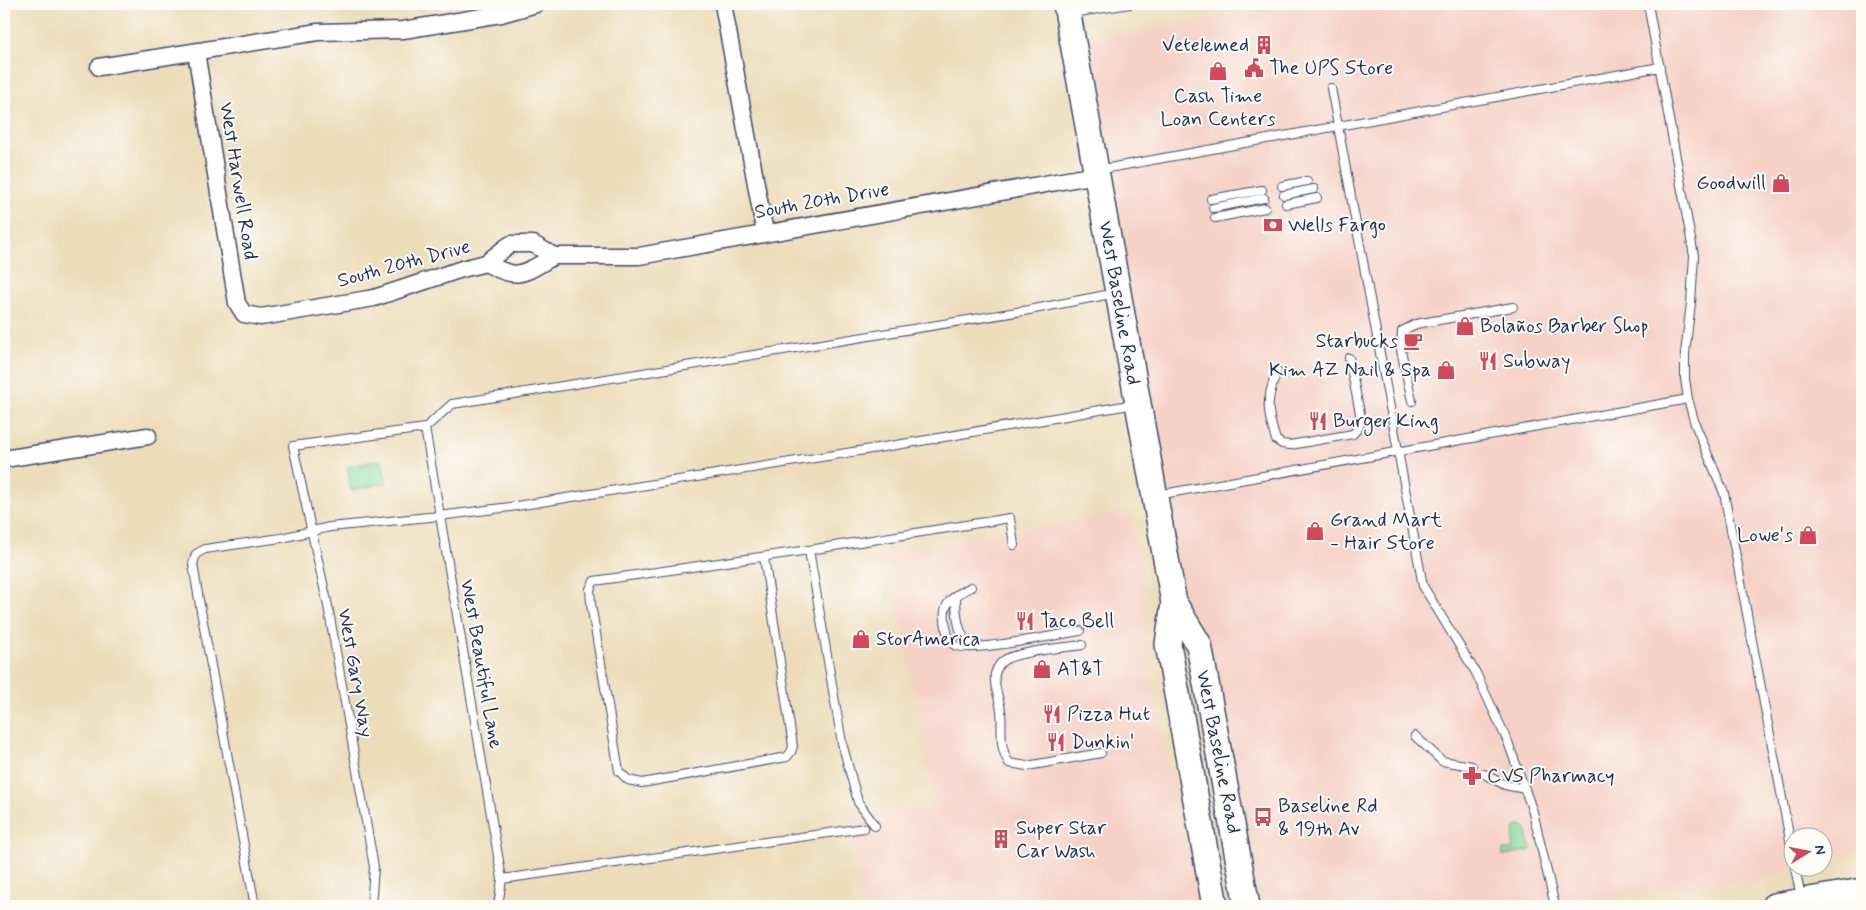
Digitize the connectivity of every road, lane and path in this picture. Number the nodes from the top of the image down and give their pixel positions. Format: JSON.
{"nodes":[{"id":1,"x":536,"y":4,"type":"edge"},
{"id":2,"x":723,"y":4,"type":"edge"},
{"id":3,"x":1130,"y":4,"type":"edge"},
{"id":4,"x":1648,"y":4,"type":"edge"},
{"id":5,"x":1066,"y":9,"type":"edge"},
{"id":6,"x":196,"y":52,"type":"junction"},
{"id":7,"x":99,"y":67,"type":"dead end"},
{"id":8,"x":1660,"y":67,"type":"junction"},
{"id":9,"x":1331,"y":88,"type":"dead end"},
{"id":10,"x":1338,"y":127,"type":"junction"},
{"id":11,"x":1096,"y":173,"type":"junction"},
{"id":12,"x":1307,"y":181,"type":"dead end"},
{"id":13,"x":1282,"y":186,"type":"dead end"},
{"id":14,"x":1314,"y":189,"type":"dead end"},
{"id":15,"x":1263,"y":194,"type":"dead end"},
{"id":16,"x":1284,"y":195,"type":"dead end"},
{"id":17,"x":1317,"y":198,"type":"dead end"},
{"id":18,"x":1212,"y":204,"type":"dead end"},
{"id":19,"x":1286,"y":204,"type":"dead end"},
{"id":20,"x":1265,"y":208,"type":"dead end"},
{"id":21,"x":1215,"y":218,"type":"dead end"},
{"id":22,"x":765,"y":233,"type":"junction"},
{"id":23,"x":554,"y":256,"type":"junction"},
{"id":24,"x":486,"y":264,"type":"junction"},
{"id":25,"x":1117,"y":292,"type":"junction"},
{"id":26,"x":1513,"y":307,"type":"dead end"},
{"id":27,"x":244,"y":314,"type":"joint"},
{"id":28,"x":1349,"y":358,"type":"dead end"},
{"id":29,"x":1277,"y":371,"type":"dead end"},
{"id":30,"x":1688,"y":399,"type":"junction"},
{"id":31,"x":1412,"y":401,"type":"dead end"},
{"id":32,"x":1137,"y":404,"type":"junction"},
{"id":33,"x":425,"y":428,"type":"junction"},
{"id":34,"x":148,"y":436,"type":"dead end"},
{"id":35,"x":1397,"y":451,"type":"junction"},
{"id":36,"x":4,"y":459,"type":"edge"},
{"id":37,"x":1154,"y":496,"type":"junction"},
{"id":38,"x":439,"y":516,"type":"junction"},
{"id":39,"x":311,"y":532,"type":"junction"},
{"id":40,"x":1014,"y":545,"type":"dead end"},
{"id":41,"x":809,"y":550,"type":"junction"},
{"id":42,"x":764,"y":557,"type":"junction"},
{"id":43,"x":970,"y":587,"type":"dead end"},
{"id":44,"x":956,"y":595,"type":"junction"},
{"id":45,"x":1174,"y":603,"type":"junction"},
{"id":46,"x":1080,"y":631,"type":"dead end"},
{"id":47,"x":1082,"y":645,"type":"dead end"},
{"id":48,"x":974,"y":648,"type":"junction"},
{"id":49,"x":1415,"y":736,"type":"dead end"},
{"id":50,"x":1101,"y":752,"type":"dead end"},
{"id":51,"x":1472,"y":766,"type":"dead end"},
{"id":52,"x":1484,"y":774,"type":"dead end"},
{"id":53,"x":1525,"y":789,"type":"junction"},
{"id":54,"x":875,"y":826,"type":"dead end"},
{"id":55,"x":864,"y":828,"type":"dead end"},
{"id":56,"x":1788,"y":828,"type":"edge"},
{"id":57,"x":1797,"y":878,"type":"edge"},
{"id":58,"x":502,"y":879,"type":"junction"},
{"id":59,"x":1862,"y":891,"type":"edge"},
{"id":60,"x":1801,"y":902,"type":"junction"},
{"id":61,"x":255,"y":906,"type":"edge"},
{"id":62,"x":370,"y":906,"type":"edge"},
{"id":63,"x":498,"y":906,"type":"edge"},
{"id":64,"x":1215,"y":906,"type":"edge"},
{"id":65,"x":1247,"y":906,"type":"edge"},
{"id":66,"x":1556,"y":906,"type":"edge"},
{"id":67,"x":1774,"y":906,"type":"edge"}],
"edges":[{"from":1,"to":6,"type":"street"},
{"from":2,"to":22,"type":"street"},
{"from":3,"to":5,"type":"lane"},
{"from":4,"to":8,"type":"lane"},
{"from":5,"to":11,"type":"main road","name":"West Baseline Road"},
{"from":6,"to":7,"type":"street"},
{"from":6,"to":27,"type":"street","name":"West Harwell Road"},
{"from":8,"to":10,"type":"lane"},
{"from":8,"to":30,"type":"lane"},
{"from":9,"to":10,"type":"lane"},
{"from":10,"to":11,"type":"lane"},
{"from":10,"to":35,"type":"lane"},
{"from":11,"to":22,"type":"street","name":"South 20th Drive"},
{"from":11,"to":25,"type":"main road","name":"West Baseline Road"},
{"from":12,"to":13,"type":"lane"},
{"from":14,"to":16,"type":"lane"},
{"from":15,"to":18,"type":"lane"},
{"from":17,"to":19,"type":"lane"},
{"from":20,"to":21,"type":"lane"},
{"from":22,"to":23,"type":"street","name":"South 20th Drive"},
{"from":23,"to":24,"type":"street","name":"South 20th Drive"},
{"from":23,"to":24,"type":"street","name":"South 20th Drive"},
{"from":24,"to":27,"type":"street","name":"South 20th Drive"},
{"from":25,"to":32,"type":"main road","name":"West Baseline Road"},
{"from":25,"to":33,"type":"lane"},
{"from":26,"to":31,"type":"lane"},
{"from":28,"to":29,"type":"lane"},
{"from":30,"to":35,"type":"lane"},
{"from":30,"to":56,"type":"lane"},
{"from":32,"to":37,"type":"main road","name":"West Baseline Road"},
{"from":32,"to":38,"type":"lane"},
{"from":33,"to":38,"type":"lane","name":"West Beautiful Lane"},
{"from":33,"to":39,"type":"lane","name":"West Gary Way"},
{"from":34,"to":36,"type":"street"},
{"from":35,"to":37,"type":"lane"},
{"from":35,"to":53,"type":"lane"},
{"from":37,"to":45,"type":"main road","name":"West Baseline Road"},
{"from":38,"to":39,"type":"lane"},
{"from":38,"to":58,"type":"lane","name":"West Beautiful Lane"},
{"from":39,"to":61,"type":"lane"},
{"from":39,"to":62,"type":"lane","name":"West Gary Way"},
{"from":40,"to":41,"type":"lane"},
{"from":41,"to":42,"type":"lane"},
{"from":41,"to":54,"type":"lane"},
{"from":42,"to":42,"type":"lane"},
{"from":43,"to":44,"type":"lane"},
{"from":44,"to":48,"type":"lane"},
{"from":44,"to":48,"type":"lane"},
{"from":45,"to":64,"type":"main road","name":"West Baseline Road"},
{"from":45,"to":65,"type":"main road","name":"West Baseline Road"},
{"from":46,"to":48,"type":"lane"},
{"from":47,"to":50,"type":"lane"},
{"from":49,"to":51,"type":"lane"},
{"from":52,"to":53,"type":"lane"},
{"from":53,"to":66,"type":"lane"},
{"from":55,"to":58,"type":"lane"},
{"from":57,"to":60,"type":"lane"},
{"from":58,"to":63,"type":"lane","name":"West Beautiful Lane"},
{"from":59,"to":60,"type":"main road"},
{"from":60,"to":67,"type":"main road"}]}
